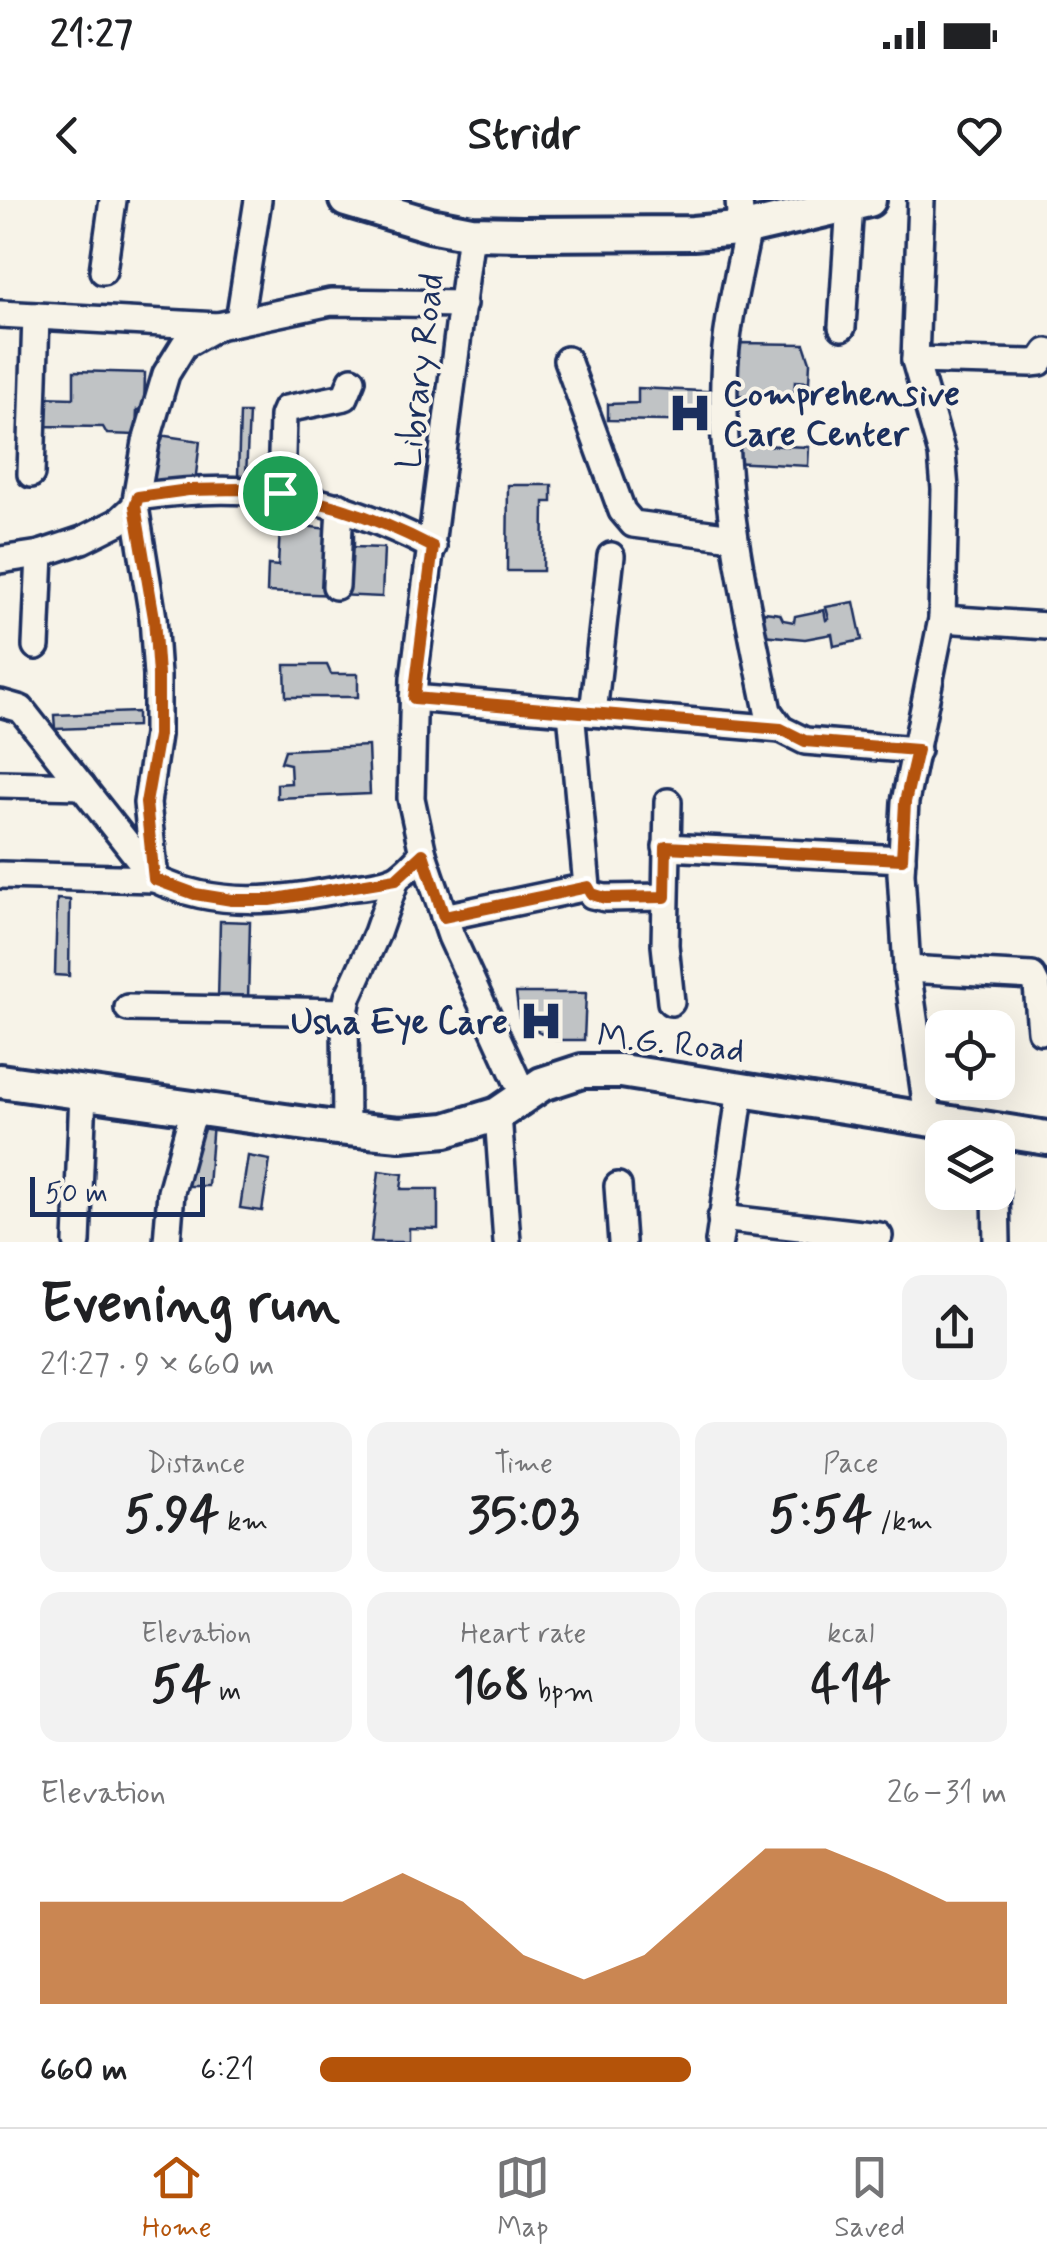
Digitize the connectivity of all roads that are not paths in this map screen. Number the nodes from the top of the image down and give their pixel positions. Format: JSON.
{"nodes":[{"id":1,"x":114,"y":200,"type":"edge"},
{"id":2,"x":258,"y":200,"type":"edge"},
{"id":3,"x":346,"y":200,"type":"edge"},
{"id":4,"x":921,"y":200,"type":"edge"},
{"id":5,"x":860,"y":202,"type":"edge"},
{"id":6,"x":743,"y":219,"type":"edge"},
{"id":7,"x":470,"y":233,"type":"junction"},
{"id":8,"x":102,"y":271,"type":"dead end"},
{"id":9,"x":463,"y":304,"type":"junction"},
{"id":10,"x":0,"y":314,"type":"edge"},
{"id":11,"x":36,"y":316,"type":"junction"},
{"id":12,"x":228,"y":324,"type":"junction"},
{"id":13,"x":842,"y":327,"type":"dead end"},
{"id":14,"x":1047,"y":352,"type":"edge"},
{"id":15,"x":567,"y":360,"type":"dead end"},
{"id":16,"x":915,"y":360,"type":"junction"},
{"id":17,"x":352,"y":380,"type":"dead end"},
{"id":18,"x":31,"y":474,"type":"dead end"},
{"id":19,"x":280,"y":493,"type":"junction"},
{"id":20,"x":136,"y":502,"type":"junction"},
{"id":21,"x":340,"y":506,"type":"junction"},
{"id":22,"x":733,"y":536,"type":"junction"},
{"id":23,"x":433,"y":547,"type":"junction"},
{"id":24,"x":40,"y":554,"type":"junction"},
{"id":25,"x":611,"y":556,"type":"dead end"},
{"id":26,"x":0,"y":560,"type":"edge"},
{"id":27,"x":336,"y":586,"type":"dead end"},
{"id":28,"x":942,"y":620,"type":"junction"},
{"id":29,"x":1047,"y":626,"type":"edge"},
{"id":30,"x":36,"y":646,"type":"dead end"},
{"id":31,"x":414,"y":698,"type":"junction"},
{"id":32,"x":0,"y":703,"type":"edge"},
{"id":33,"x":582,"y":712,"type":"junction"},
{"id":34,"x":781,"y":729,"type":"junction"},
{"id":35,"x":917,"y":750,"type":"junction"},
{"id":36,"x":0,"y":784,"type":"edge"},
{"id":37,"x":82,"y":786,"type":"junction"},
{"id":38,"x":668,"y":802,"type":"dead end"},
{"id":39,"x":666,"y":847,"type":"junction"},
{"id":40,"x":423,"y":854,"type":"junction"},
{"id":41,"x":902,"y":859,"type":"junction"},
{"id":42,"x":0,"y":875,"type":"edge"},
{"id":43,"x":154,"y":879,"type":"junction"},
{"id":44,"x":396,"y":879,"type":"junction"},
{"id":45,"x":588,"y":887,"type":"junction"},
{"id":46,"x":665,"y":897,"type":"junction"},
{"id":47,"x":444,"y":917,"type":"junction"},
{"id":48,"x":907,"y":969,"type":"junction"},
{"id":49,"x":1040,"y":975,"type":"edge"},
{"id":50,"x":672,"y":1002,"type":"dead end"},
{"id":51,"x":128,"y":1008,"type":"dead end"},
{"id":52,"x":344,"y":1012,"type":"junction"},
{"id":53,"x":1041,"y":1032,"type":"dead end"},
{"id":54,"x":0,"y":1081,"type":"edge"},
{"id":55,"x":742,"y":1089,"type":"junction"},
{"id":56,"x":83,"y":1092,"type":"junction"},
{"id":57,"x":0,"y":1094,"type":"edge"},
{"id":58,"x":194,"y":1109,"type":"junction"},
{"id":59,"x":501,"y":1109,"type":"junction"},
{"id":60,"x":928,"y":1118,"type":"junction"},
{"id":61,"x":937,"y":1120,"type":"edge"},
{"id":62,"x":346,"y":1129,"type":"junction"},
{"id":63,"x":1015,"y":1135,"type":"edge"},
{"id":64,"x":1047,"y":1138,"type":"edge"},
{"id":65,"x":618,"y":1186,"type":"dead end"},
{"id":66,"x":996,"y":1210,"type":"edge"},
{"id":67,"x":720,"y":1230,"type":"edge"},
{"id":68,"x":879,"y":1236,"type":"dead end"},
{"id":69,"x":78,"y":1242,"type":"edge"},
{"id":70,"x":167,"y":1242,"type":"edge"},
{"id":71,"x":492,"y":1242,"type":"edge"},
{"id":72,"x":507,"y":1242,"type":"edge"},
{"id":73,"x":622,"y":1242,"type":"edge"},
{"id":74,"x":997,"y":1242,"type":"edge"}],
"edges":[{"from":1,"to":8,"type":"street"},
{"from":2,"to":12,"type":"street"},
{"from":3,"to":7,"type":"main road"},
{"from":4,"to":16,"type":"street"},
{"from":5,"to":6,"type":"main road"},
{"from":5,"to":13,"type":"street"},
{"from":6,"to":7,"type":"main road"},
{"from":6,"to":22,"type":"street"},
{"from":7,"to":9,"type":"street","name":"Library Road"},
{"from":9,"to":12,"type":"street"},
{"from":9,"to":23,"type":"street","name":"Library Road"},
{"from":10,"to":11,"type":"street"},
{"from":11,"to":12,"type":"street"},
{"from":11,"to":18,"type":"street"},
{"from":12,"to":20,"type":"street"},
{"from":14,"to":16,"type":"street"},
{"from":15,"to":22,"type":"street"},
{"from":16,"to":28,"type":"street"},
{"from":17,"to":19,"type":"street"},
{"from":19,"to":20,"type":"street"},
{"from":19,"to":21,"type":"street"},
{"from":20,"to":24,"type":"street"},
{"from":20,"to":43,"type":"street"},
{"from":21,"to":23,"type":"street"},
{"from":21,"to":27,"type":"street"},
{"from":22,"to":34,"type":"street"},
{"from":23,"to":31,"type":"street","name":"Library Road"},
{"from":24,"to":26,"type":"street"},
{"from":24,"to":30,"type":"street"},
{"from":25,"to":33,"type":"street"},
{"from":28,"to":29,"type":"street"},
{"from":28,"to":35,"type":"street"},
{"from":31,"to":33,"type":"street"},
{"from":31,"to":40,"type":"street","name":"Library Road"},
{"from":32,"to":37,"type":"street"},
{"from":33,"to":34,"type":"street"},
{"from":33,"to":45,"type":"street"},
{"from":34,"to":35,"type":"street"},
{"from":35,"to":41,"type":"street"},
{"from":36,"to":37,"type":"street"},
{"from":37,"to":43,"type":"street"},
{"from":38,"to":39,"type":"street"},
{"from":39,"to":41,"type":"street"},
{"from":39,"to":46,"type":"street"},
{"from":40,"to":44,"type":"street"},
{"from":40,"to":47,"type":"street","name":"Library Road"},
{"from":41,"to":48,"type":"street"},
{"from":42,"to":43,"type":"street"},
{"from":43,"to":44,"type":"street"},
{"from":44,"to":52,"type":"street"},
{"from":45,"to":46,"type":"street"},
{"from":45,"to":47,"type":"street"},
{"from":46,"to":50,"type":"street"},
{"from":47,"to":59,"type":"street","name":"Library Road"},
{"from":48,"to":49,"type":"street"},
{"from":48,"to":60,"type":"street"},
{"from":49,"to":53,"type":"street"},
{"from":51,"to":52,"type":"street"},
{"from":52,"to":62,"type":"street"},
{"from":54,"to":56,"type":"main road","name":"M.G. Road"},
{"from":54,"to":57,"type":"street"},
{"from":55,"to":59,"type":"main road","name":"M.G. Road"},
{"from":55,"to":60,"type":"main road","name":"M.G. Road"},
{"from":55,"to":67,"type":"street"},
{"from":56,"to":58,"type":"main road","name":"M.G. Road"},
{"from":56,"to":69,"type":"street"},
{"from":58,"to":62,"type":"main road","name":"M.G. Road"},
{"from":58,"to":70,"type":"street"},
{"from":59,"to":62,"type":"main road","name":"M.G. Road"},
{"from":59,"to":71,"type":"street"},
{"from":59,"to":72,"type":"street"},
{"from":60,"to":61,"type":"main road","name":"M.G. Road"},
{"from":63,"to":64,"type":"main road","name":"M.G. Road"},
{"from":65,"to":73,"type":"street"},
{"from":66,"to":74,"type":"street"},
{"from":67,"to":68,"type":"street"}]}
